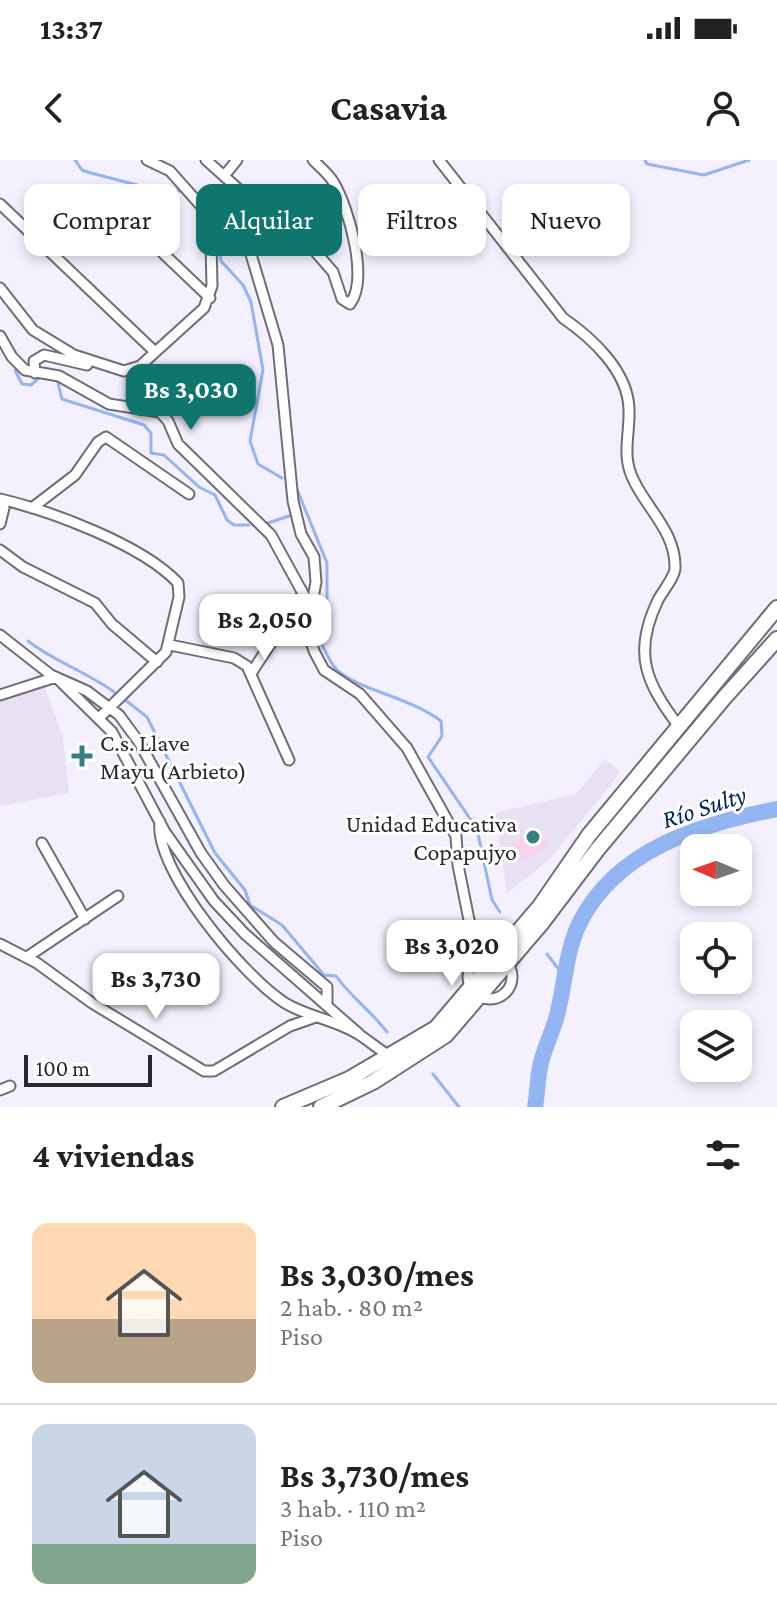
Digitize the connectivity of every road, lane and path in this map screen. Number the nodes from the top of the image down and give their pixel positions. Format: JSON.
{"nodes":[{"id":1,"x":147,"y":160,"type":"edge"},
{"id":2,"x":206,"y":160,"type":"edge"},
{"id":3,"x":237,"y":160,"type":"edge"},
{"id":4,"x":313,"y":160,"type":"edge"},
{"id":5,"x":439,"y":160,"type":"edge"},
{"id":6,"x":227,"y":180,"type":"junction"},
{"id":7,"x":0,"y":204,"type":"edge"},
{"id":8,"x":24,"y":225,"type":"edge"},
{"id":9,"x":59,"y":256,"type":"edge"},
{"id":10,"x":166,"y":256,"type":"edge"},
{"id":11,"x":0,"y":288,"type":"edge"},
{"id":12,"x":210,"y":298,"type":"junction"},
{"id":13,"x":0,"y":336,"type":"edge"},
{"id":14,"x":154,"y":351,"type":"junction"},
{"id":15,"x":102,"y":365,"type":"junction"},
{"id":16,"x":35,"y":373,"type":"junction"},
{"id":17,"x":189,"y":494,"type":"dead end"},
{"id":18,"x":0,"y":500,"type":"edge"},
{"id":19,"x":32,"y":508,"type":"junction"},
{"id":20,"x":0,"y":524,"type":"edge"},
{"id":21,"x":0,"y":550,"type":"edge"},
{"id":22,"x":303,"y":593,"type":"junction"},
{"id":23,"x":311,"y":608,"type":"junction"},
{"id":24,"x":777,"y":608,"type":"edge"},
{"id":25,"x":0,"y":635,"type":"edge"},
{"id":26,"x":777,"y":637,"type":"edge"},
{"id":27,"x":170,"y":645,"type":"junction"},
{"id":28,"x":157,"y":662,"type":"junction"},
{"id":29,"x":252,"y":672,"type":"junction"},
{"id":30,"x":56,"y":677,"type":"junction"},
{"id":31,"x":0,"y":695,"type":"edge"},
{"id":32,"x":107,"y":706,"type":"junction"},
{"id":33,"x":99,"y":718,"type":"junction"},
{"id":34,"x":680,"y":728,"type":"junction"},
{"id":35,"x":289,"y":760,"type":"dead end"},
{"id":36,"x":160,"y":822,"type":"junction"},
{"id":37,"x":42,"y":843,"type":"dead end"},
{"id":38,"x":118,"y":896,"type":"dead end"},
{"id":39,"x":85,"y":919,"type":"junction"},
{"id":40,"x":519,"y":941,"type":"junction"},
{"id":41,"x":0,"y":944,"type":"edge"},
{"id":42,"x":27,"y":957,"type":"junction"},
{"id":43,"x":501,"y":963,"type":"junction"},
{"id":44,"x":478,"y":990,"type":"junction"},
{"id":45,"x":327,"y":1004,"type":"junction"},
{"id":46,"x":461,"y":1010,"type":"junction"},
{"id":47,"x":313,"y":1018,"type":"junction"},
{"id":48,"x":359,"y":1034,"type":"junction"},
{"id":49,"x":388,"y":1055,"type":"junction"},
{"id":50,"x":10,"y":1086,"type":"dead end"},
{"id":51,"x":0,"y":1090,"type":"edge"},
{"id":52,"x":283,"y":1107,"type":"edge"},
{"id":53,"x":321,"y":1107,"type":"edge"}],
"edges":[{"from":1,"to":12,"type":"street"},
{"from":2,"to":6,"type":"street"},
{"from":3,"to":6,"type":"street"},
{"from":4,"to":6,"type":"street"},
{"from":5,"to":34,"type":"street"},
{"from":6,"to":23,"type":"street"},
{"from":7,"to":8,"type":"street"},
{"from":9,"to":14,"type":"street"},
{"from":10,"to":12,"type":"street"},
{"from":11,"to":15,"type":"street"},
{"from":12,"to":14,"type":"street"},
{"from":13,"to":16,"type":"street"},
{"from":14,"to":15,"type":"street"},
{"from":15,"to":16,"type":"street"},
{"from":16,"to":22,"type":"street"},
{"from":17,"to":19,"type":"street"},
{"from":18,"to":19,"type":"street"},
{"from":18,"to":20,"type":"street"},
{"from":19,"to":27,"type":"street"},
{"from":21,"to":28,"type":"street"},
{"from":22,"to":23,"type":"street"},
{"from":22,"to":29,"type":"street"},
{"from":23,"to":43,"type":"street"},
{"from":24,"to":34,"type":"highway"},
{"from":25,"to":30,"type":"street"},
{"from":26,"to":40,"type":"highway"},
{"from":27,"to":28,"type":"street"},
{"from":27,"to":29,"type":"street"},
{"from":28,"to":32,"type":"street"},
{"from":29,"to":35,"type":"street"},
{"from":30,"to":31,"type":"street"},
{"from":30,"to":32,"type":"street"},
{"from":30,"to":33,"type":"street"},
{"from":32,"to":33,"type":"street"},
{"from":32,"to":45,"type":"street"},
{"from":33,"to":36,"type":"street"},
{"from":34,"to":40,"type":"highway"},
{"from":36,"to":45,"type":"street"},
{"from":36,"to":47,"type":"street"},
{"from":37,"to":39,"type":"street"},
{"from":38,"to":39,"type":"street"},
{"from":39,"to":42,"type":"street"},
{"from":40,"to":43,"type":"highway"},
{"from":40,"to":43,"type":"highway"},
{"from":41,"to":42,"type":"street"},
{"from":42,"to":47,"type":"street"},
{"from":43,"to":44,"type":"highway"},
{"from":43,"to":44,"type":"street"},
{"from":44,"to":46,"type":"highway"},
{"from":44,"to":46,"type":"highway"},
{"from":45,"to":48,"type":"street"},
{"from":46,"to":49,"type":"highway"},
{"from":46,"to":53,"type":"highway"},
{"from":47,"to":48,"type":"street"},
{"from":48,"to":49,"type":"street"},
{"from":49,"to":52,"type":"highway"},
{"from":50,"to":51,"type":"street"}]}
